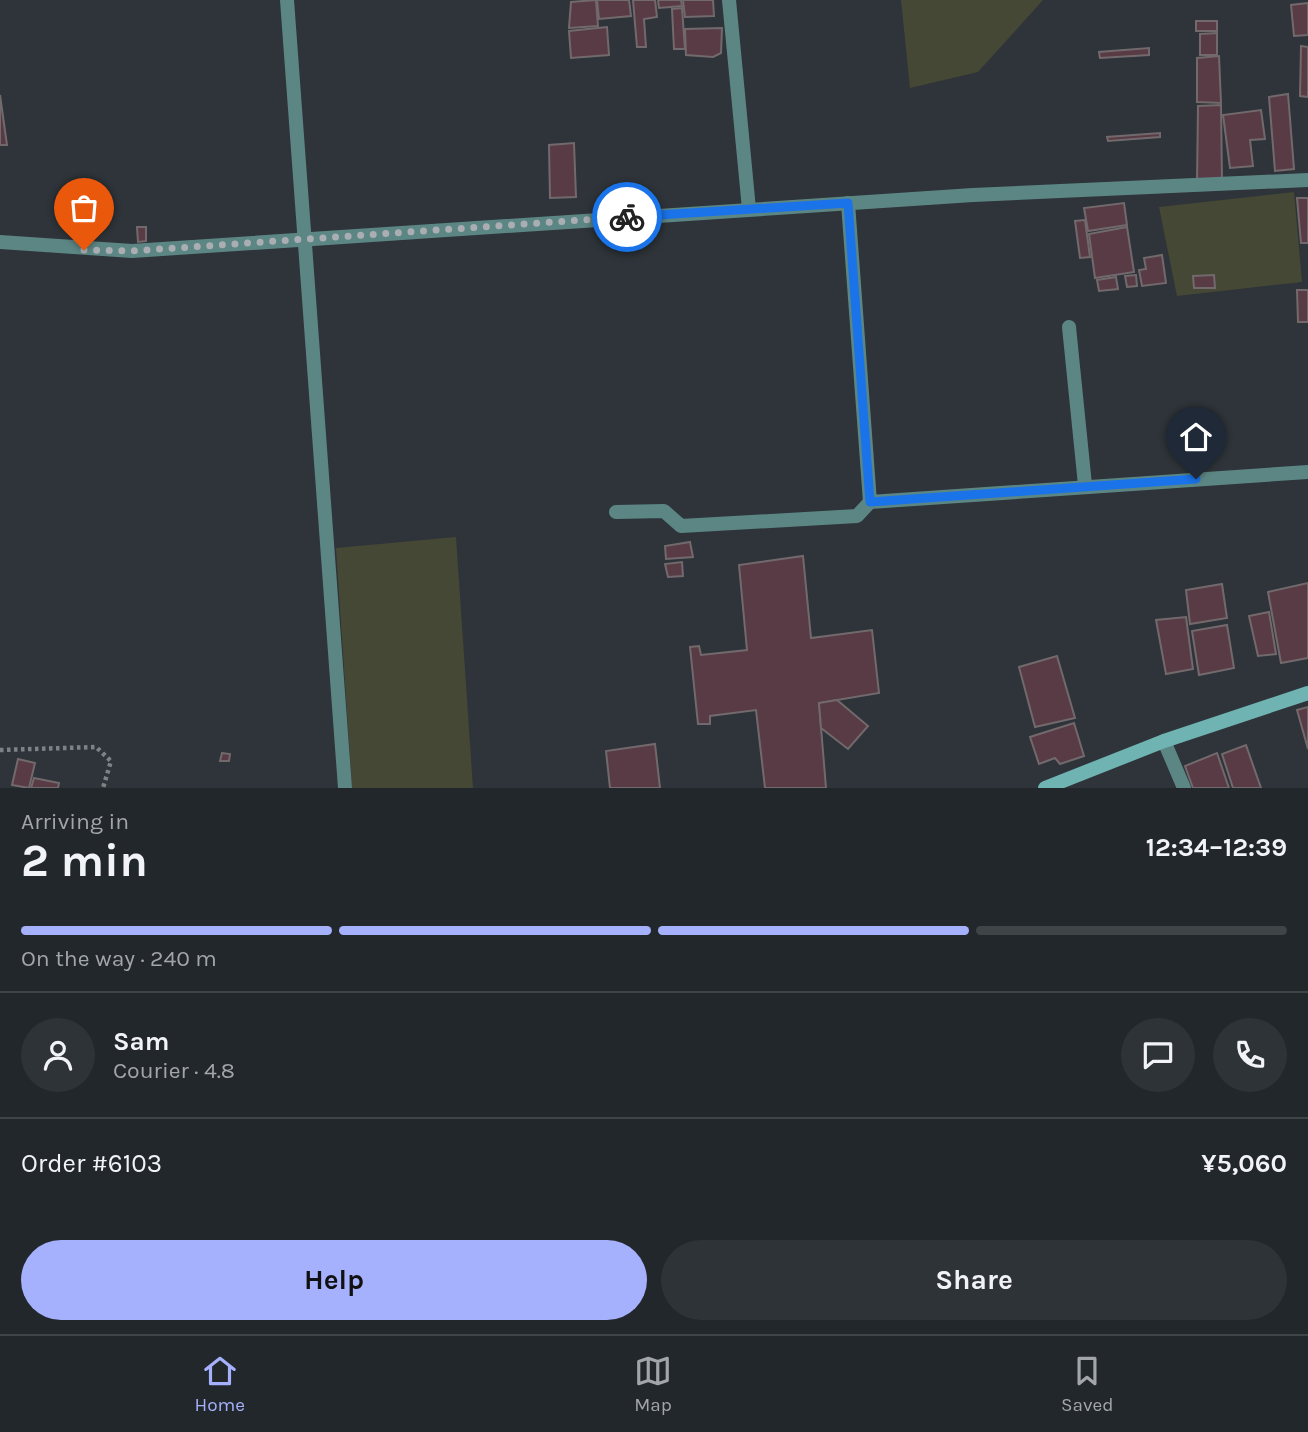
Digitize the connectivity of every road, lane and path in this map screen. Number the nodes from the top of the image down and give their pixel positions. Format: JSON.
{"nodes":[{"id":1,"x":287,"y":0,"type":"edge"},
{"id":2,"x":729,"y":0,"type":"edge"},
{"id":3,"x":1308,"y":180,"type":"edge"},
{"id":4,"x":848,"y":203,"type":"junction"},
{"id":5,"x":749,"y":209,"type":"junction"},
{"id":6,"x":306,"y":237,"type":"junction"},
{"id":7,"x":0,"y":242,"type":"edge"},
{"id":8,"x":1069,"y":327,"type":"dead end"},
{"id":9,"x":1308,"y":472,"type":"edge"},
{"id":10,"x":1085,"y":485,"type":"junction"},
{"id":11,"x":870,"y":502,"type":"junction"},
{"id":12,"x":616,"y":512,"type":"dead end"},
{"id":13,"x":1308,"y":693,"type":"edge"},
{"id":14,"x":1164,"y":741,"type":"junction"},
{"id":15,"x":0,"y":750,"type":"edge"},
{"id":16,"x":103,"y":788,"type":"edge"},
{"id":17,"x":345,"y":788,"type":"edge"},
{"id":18,"x":1045,"y":788,"type":"edge"},
{"id":19,"x":1184,"y":788,"type":"edge"}],
"edges":[{"from":1,"to":6,"type":"street"},
{"from":2,"to":5,"type":"street"},
{"from":3,"to":4,"type":"street"},
{"from":4,"to":5,"type":"street"},
{"from":4,"to":11,"type":"street"},
{"from":5,"to":6,"type":"street"},
{"from":6,"to":7,"type":"street"},
{"from":6,"to":17,"type":"street"},
{"from":8,"to":10,"type":"street"},
{"from":9,"to":10,"type":"street"},
{"from":10,"to":11,"type":"street"},
{"from":11,"to":12,"type":"street"},
{"from":13,"to":14,"type":"street"},
{"from":14,"to":18,"type":"street"},
{"from":14,"to":19,"type":"street"},
{"from":15,"to":16,"type":"path"}]}
